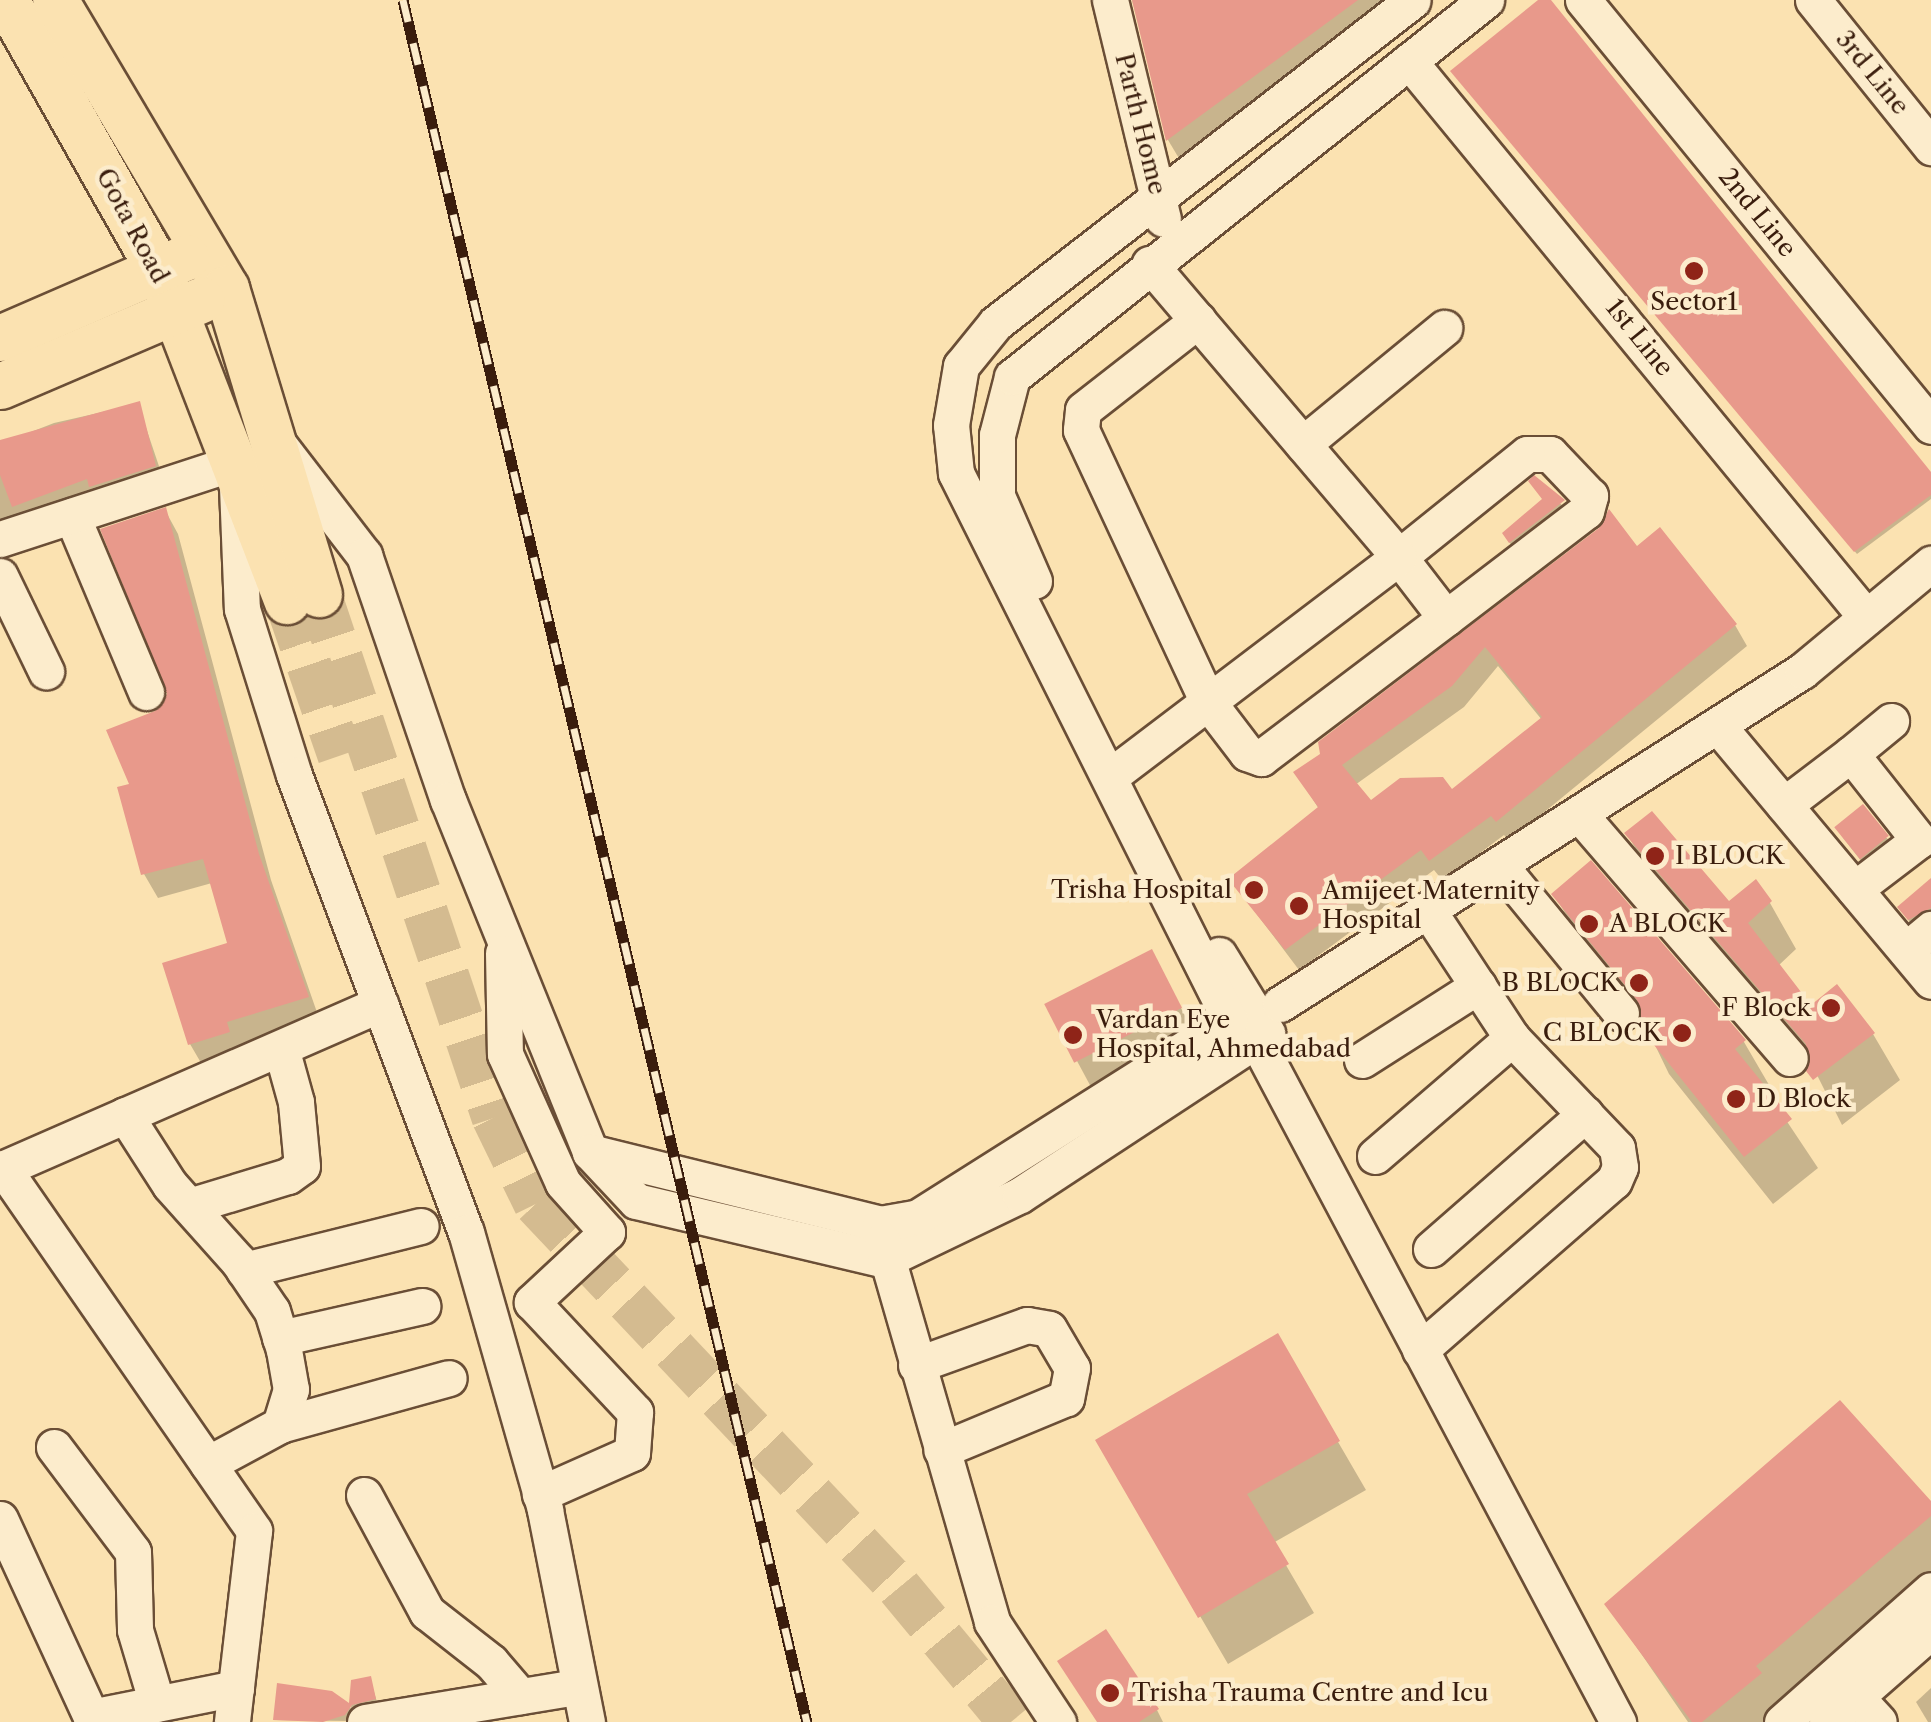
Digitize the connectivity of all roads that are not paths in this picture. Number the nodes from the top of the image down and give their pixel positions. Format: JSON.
{"nodes":[{"id":1,"x":6,"y":0,"type":"edge"},
{"id":2,"x":55,"y":0,"type":"edge"},
{"id":3,"x":1110,"y":0,"type":"edge"},
{"id":4,"x":1413,"y":0,"type":"edge"},
{"id":5,"x":1486,"y":0,"type":"edge"},
{"id":6,"x":1583,"y":0,"type":"edge"},
{"id":7,"x":1812,"y":0,"type":"edge"},
{"id":8,"x":1409,"y":61,"type":"junction"},
{"id":9,"x":1931,"y":147,"type":"edge"},
{"id":10,"x":1158,"y":198,"type":"junction"},
{"id":11,"x":205,"y":248,"type":"junction"},
{"id":12,"x":1160,"y":256,"type":"junction"},
{"id":13,"x":159,"y":270,"type":"junction"},
{"id":14,"x":226,"y":288,"type":"junction"},
{"id":15,"x":175,"y":312,"type":"junction"},
{"id":16,"x":1198,"y":320,"type":"junction"},
{"id":17,"x":1444,"y":328,"type":"dead end"},
{"id":18,"x":0,"y":338,"type":"edge"},
{"id":19,"x":0,"y":386,"type":"edge"},
{"id":20,"x":1931,"y":426,"type":"edge"},
{"id":21,"x":276,"y":441,"type":"junction"},
{"id":22,"x":1303,"y":444,"type":"junction"},
{"id":23,"x":236,"y":462,"type":"junction"},
{"id":24,"x":72,"y":516,"type":"junction"},
{"id":25,"x":0,"y":539,"type":"edge"},
{"id":26,"x":1399,"y":557,"type":"junction"},
{"id":27,"x":1931,"y":564,"type":"edge"},
{"id":28,"x":0,"y":576,"type":"edge"},
{"id":29,"x":1446,"y":618,"type":"junction"},
{"id":30,"x":1866,"y":618,"type":"junction"},
{"id":31,"x":46,"y":672,"type":"dead end"},
{"id":32,"x":146,"y":692,"type":"dead end"},
{"id":33,"x":1208,"y":702,"type":"junction"},
{"id":34,"x":1891,"y":722,"type":"dead end"},
{"id":35,"x":1718,"y":726,"type":"junction"},
{"id":36,"x":1851,"y":754,"type":"junction"},
{"id":37,"x":1121,"y":768,"type":"junction"},
{"id":38,"x":1784,"y":806,"type":"junction"},
{"id":39,"x":1580,"y":816,"type":"junction"},
{"id":40,"x":1925,"y":835,"type":"edge"},
{"id":41,"x":1501,"y":867,"type":"junction"},
{"id":42,"x":1855,"y":890,"type":"junction"},
{"id":43,"x":1428,"y":910,"type":"junction"},
{"id":44,"x":502,"y":932,"type":"junction"},
{"id":45,"x":1918,"y":940,"type":"edge"},
{"id":46,"x":1931,"y":980,"type":"edge"},
{"id":47,"x":1478,"y":986,"type":"junction"},
{"id":48,"x":380,"y":1004,"type":"junction"},
{"id":49,"x":1621,"y":1014,"type":"dead end"},
{"id":50,"x":1257,"y":1028,"type":"junction"},
{"id":51,"x":1512,"y":1038,"type":"junction"},
{"id":52,"x":281,"y":1048,"type":"junction"},
{"id":53,"x":1790,"y":1058,"type":"dead end"},
{"id":54,"x":1362,"y":1060,"type":"dead end"},
{"id":55,"x":1585,"y":1114,"type":"junction"},
{"id":56,"x":126,"y":1115,"type":"junction"},
{"id":57,"x":590,"y":1152,"type":"junction"},
{"id":58,"x":1375,"y":1156,"type":"dead end"},
{"id":59,"x":2,"y":1169,"type":"edge"},
{"id":60,"x":189,"y":1206,"type":"junction"},
{"id":61,"x":880,"y":1224,"type":"junction"},
{"id":62,"x":421,"y":1226,"type":"dead end"},
{"id":63,"x":1430,"y":1249,"type":"dead end"},
{"id":64,"x":885,"y":1260,"type":"junction"},
{"id":65,"x":244,"y":1270,"type":"junction"},
{"id":66,"x":422,"y":1306,"type":"dead end"},
{"id":67,"x":280,"y":1338,"type":"junction"},
{"id":68,"x":1420,"y":1350,"type":"junction"},
{"id":69,"x":916,"y":1365,"type":"junction"},
{"id":70,"x":450,"y":1378,"type":"dead end"},
{"id":71,"x":280,"y":1425,"type":"junction"},
{"id":72,"x":54,"y":1447,"type":"dead end"},
{"id":73,"x":942,"y":1450,"type":"junction"},
{"id":74,"x":208,"y":1464,"type":"junction"},
{"id":75,"x":540,"y":1494,"type":"junction"},
{"id":76,"x":364,"y":1495,"type":"dead end"},
{"id":77,"x":0,"y":1519,"type":"edge"},
{"id":78,"x":1931,"y":1590,"type":"edge"},
{"id":79,"x":1931,"y":1631,"type":"edge"},
{"id":80,"x":576,"y":1687,"type":"junction"},
{"id":81,"x":520,"y":1696,"type":"junction"},
{"id":82,"x":1856,"y":1698,"type":"edge"},
{"id":83,"x":156,"y":1704,"type":"junction"},
{"id":84,"x":234,"y":1705,"type":"edge"},
{"id":85,"x":365,"y":1722,"type":"edge"},
{"id":86,"x":587,"y":1722,"type":"edge"},
{"id":87,"x":1058,"y":1722,"type":"edge"},
{"id":88,"x":1618,"y":1722,"type":"edge"},
{"id":89,"x":1782,"y":1722,"type":"edge"},
{"id":90,"x":1826,"y":1722,"type":"edge"}],
"edges":[{"from":1,"to":13,"type":"main road","name":"Gota Road"},
{"from":2,"to":11,"type":"main road","name":"Gota Road"},
{"from":3,"to":10,"type":"street","name":"Parth Home"},
{"from":4,"to":10,"type":"street"},
{"from":5,"to":8,"type":"street"},
{"from":6,"to":20,"type":"street","name":"2nd Line"},
{"from":7,"to":9,"type":"street","name":"3rd Line"},
{"from":8,"to":12,"type":"street"},
{"from":8,"to":30,"type":"street","name":"1st Line"},
{"from":10,"to":12,"type":"street","name":"Parth Home"},
{"from":10,"to":50,"type":"street"},
{"from":11,"to":13,"type":"main road"},
{"from":11,"to":14,"type":"main road","name":"Gota Road"},
{"from":12,"to":16,"type":"street"},
{"from":12,"to":37,"type":"street"},
{"from":13,"to":15,"type":"main road","name":"Gota Road"},
{"from":13,"to":18,"type":"main road"},
{"from":14,"to":15,"type":"main road"},
{"from":14,"to":21,"type":"main road","name":"Gota Road"},
{"from":15,"to":19,"type":"main road"},
{"from":15,"to":23,"type":"main road","name":"Gota Road"},
{"from":16,"to":22,"type":"street"},
{"from":16,"to":33,"type":"street"},
{"from":17,"to":22,"type":"street"},
{"from":21,"to":23,"type":"main road","name":"Gota Road"},
{"from":21,"to":44,"type":"street"},
{"from":22,"to":26,"type":"street"},
{"from":23,"to":24,"type":"street"},
{"from":23,"to":48,"type":"street"},
{"from":24,"to":25,"type":"street"},
{"from":24,"to":32,"type":"street"},
{"from":26,"to":29,"type":"street"},
{"from":26,"to":29,"type":"street"},
{"from":26,"to":33,"type":"street"},
{"from":27,"to":30,"type":"street"},
{"from":28,"to":31,"type":"street"},
{"from":29,"to":33,"type":"street"},
{"from":30,"to":35,"type":"street"},
{"from":33,"to":37,"type":"street"},
{"from":34,"to":36,"type":"street"},
{"from":35,"to":38,"type":"street"},
{"from":35,"to":39,"type":"street"},
{"from":36,"to":38,"type":"street"},
{"from":36,"to":40,"type":"street"},
{"from":37,"to":50,"type":"street"},
{"from":38,"to":42,"type":"street"},
{"from":39,"to":41,"type":"street"},
{"from":39,"to":53,"type":"street"},
{"from":40,"to":42,"type":"street"},
{"from":41,"to":43,"type":"street"},
{"from":41,"to":49,"type":"street"},
{"from":42,"to":45,"type":"street"},
{"from":43,"to":47,"type":"street"},
{"from":43,"to":50,"type":"street"},
{"from":44,"to":57,"type":"street"},
{"from":44,"to":75,"type":"street"},
{"from":45,"to":46,"type":"street"},
{"from":47,"to":51,"type":"street"},
{"from":47,"to":54,"type":"street"},
{"from":48,"to":52,"type":"street"},
{"from":48,"to":75,"type":"street"},
{"from":50,"to":61,"type":"street"},
{"from":50,"to":64,"type":"street"},
{"from":50,"to":68,"type":"street"},
{"from":51,"to":55,"type":"street"},
{"from":51,"to":58,"type":"street"},
{"from":52,"to":56,"type":"street"},
{"from":52,"to":60,"type":"street"},
{"from":55,"to":63,"type":"street"},
{"from":55,"to":68,"type":"street"},
{"from":56,"to":59,"type":"street"},
{"from":56,"to":60,"type":"street"},
{"from":57,"to":61,"type":"street"},
{"from":57,"to":64,"type":"street"},
{"from":59,"to":74,"type":"street"},
{"from":60,"to":65,"type":"street"},
{"from":61,"to":64,"type":"street"},
{"from":62,"to":65,"type":"street"},
{"from":64,"to":69,"type":"street"},
{"from":65,"to":67,"type":"street"},
{"from":66,"to":67,"type":"street"},
{"from":67,"to":71,"type":"street"},
{"from":68,"to":88,"type":"street"},
{"from":69,"to":73,"type":"street"},
{"from":69,"to":73,"type":"street"},
{"from":70,"to":71,"type":"street"},
{"from":71,"to":74,"type":"street"},
{"from":72,"to":83,"type":"street"},
{"from":73,"to":87,"type":"street"},
{"from":74,"to":84,"type":"street"},
{"from":75,"to":80,"type":"street"},
{"from":76,"to":81,"type":"street"},
{"from":77,"to":83,"type":"street"},
{"from":78,"to":82,"type":"street"},
{"from":79,"to":82,"type":"street"},
{"from":80,"to":81,"type":"street"},
{"from":80,"to":86,"type":"street"},
{"from":81,"to":85,"type":"street"},
{"from":82,"to":89,"type":"street"},
{"from":82,"to":90,"type":"street"},
{"from":83,"to":84,"type":"street"}]}
